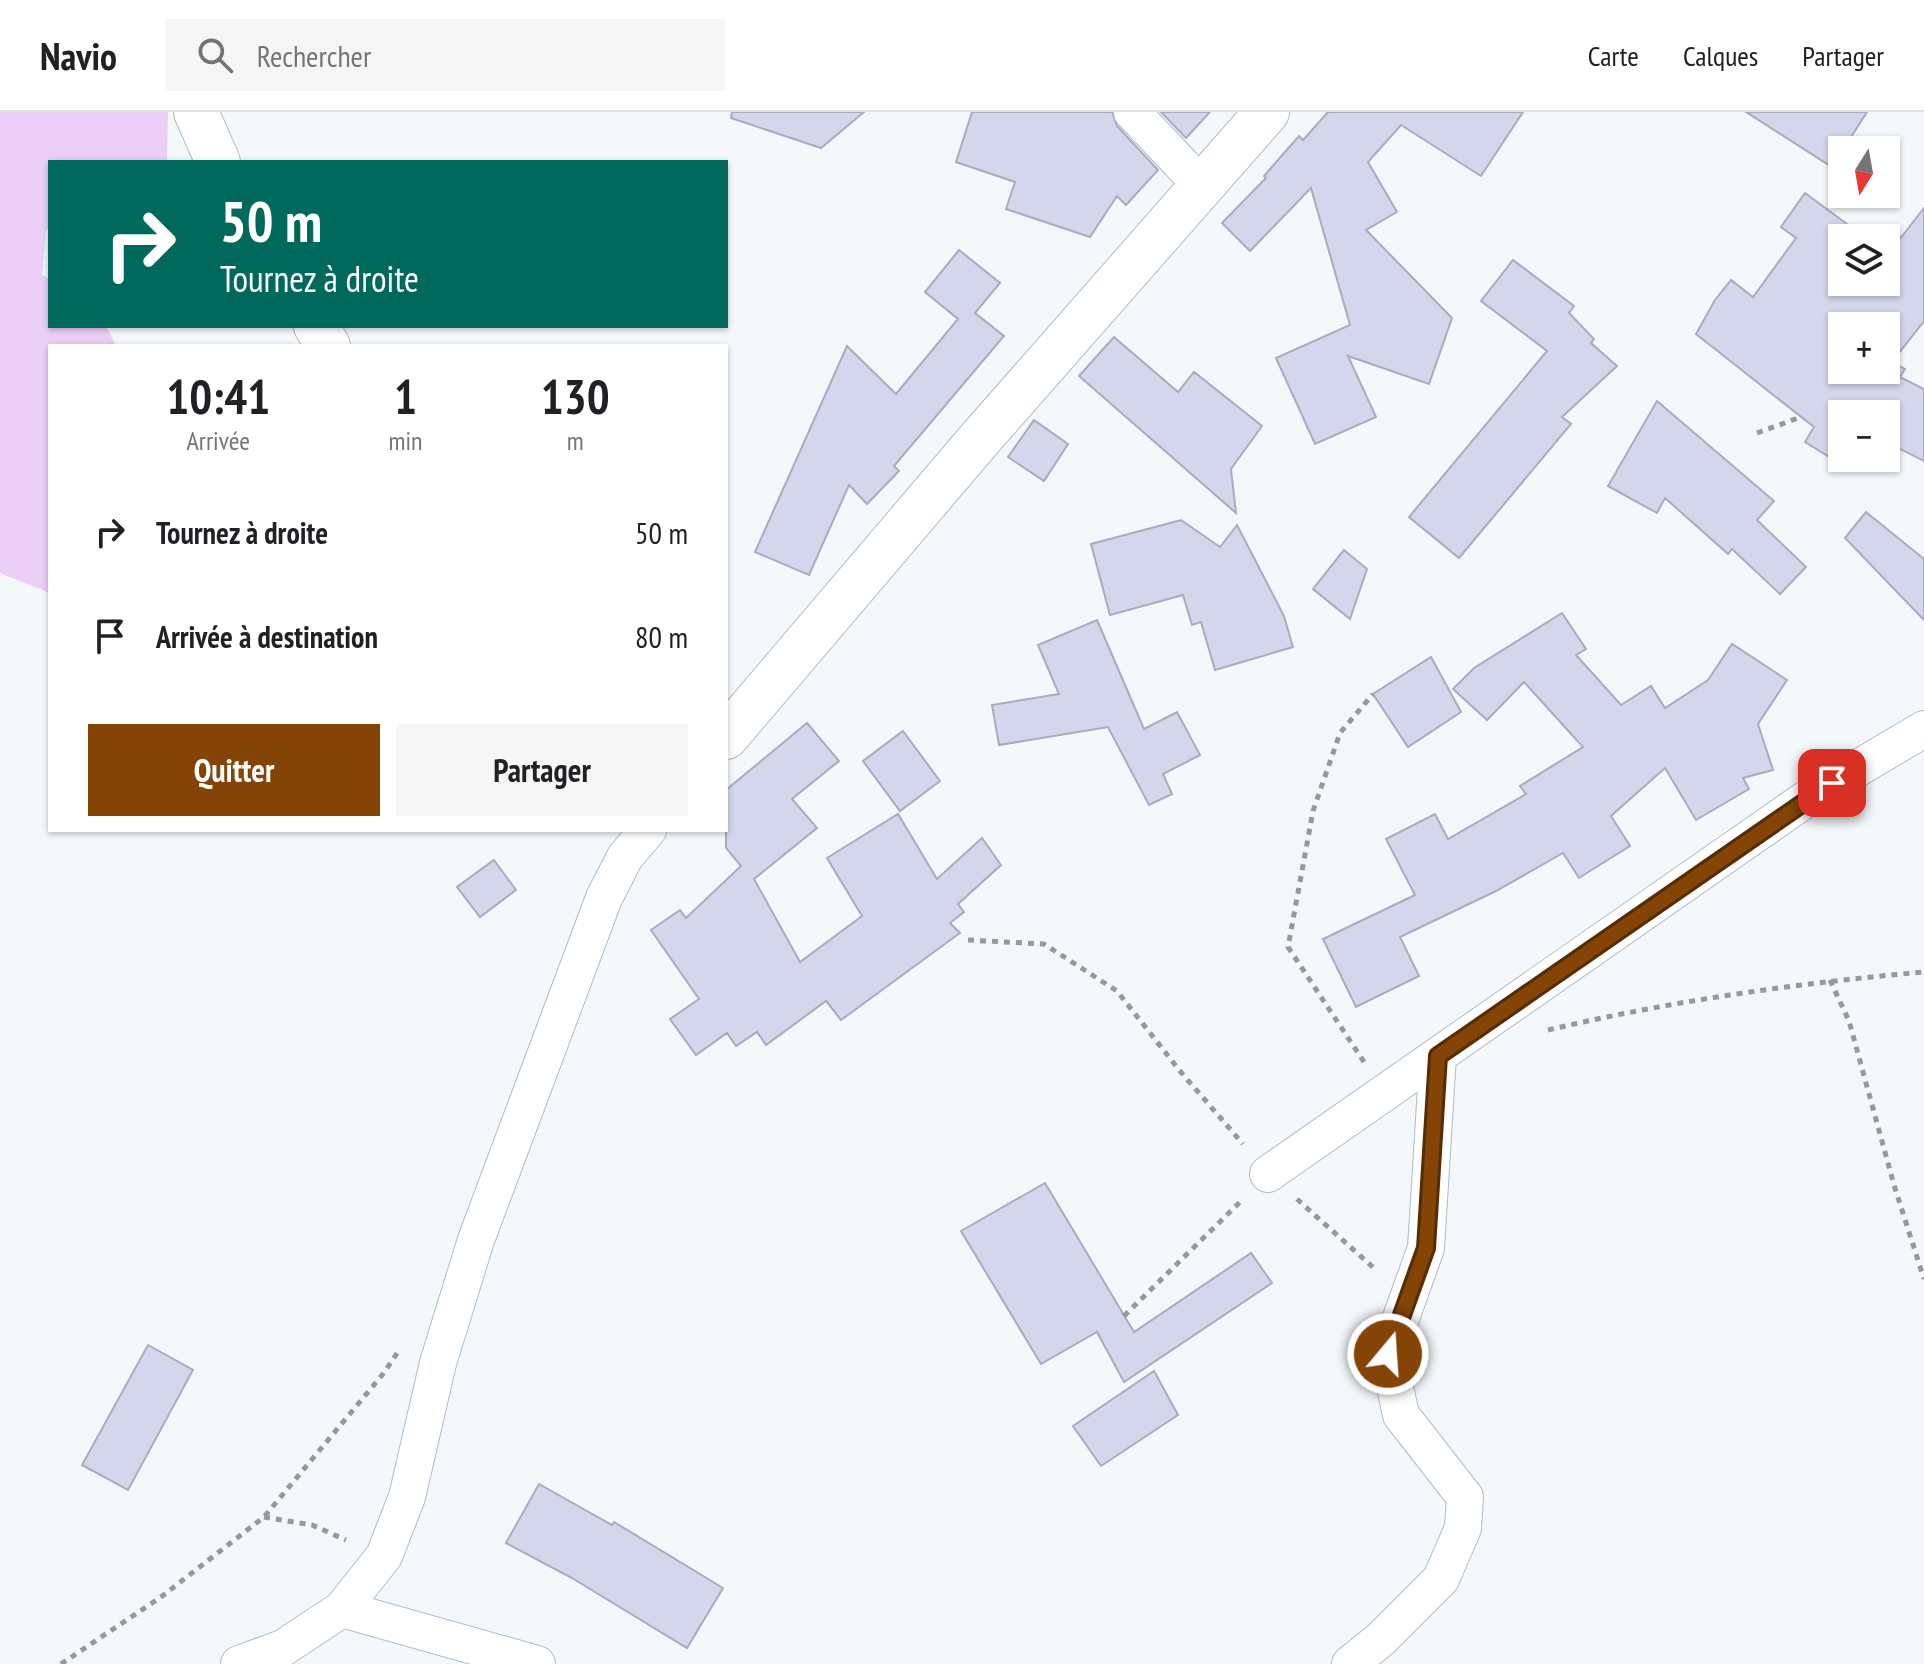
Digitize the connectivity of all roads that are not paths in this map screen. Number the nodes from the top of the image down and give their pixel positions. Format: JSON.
{"nodes":[{"id":1,"x":196,"y":112,"type":"edge"},
{"id":2,"x":1132,"y":112,"type":"edge"},
{"id":3,"x":1267,"y":112,"type":"edge"},
{"id":4,"x":217,"y":160,"type":"edge"},
{"id":5,"x":1201,"y":185,"type":"junction"},
{"id":6,"x":1924,"y":729,"type":"edge"},
{"id":7,"x":728,"y":735,"type":"edge"},
{"id":8,"x":646,"y":832,"type":"edge"},
{"id":9,"x":1438,"y":1056,"type":"junction"},
{"id":10,"x":1268,"y":1174,"type":"road end"},
{"id":11,"x":342,"y":1609,"type":"junction"},
{"id":12,"x":239,"y":1664,"type":"edge"},
{"id":13,"x":537,"y":1664,"type":"edge"},
{"id":14,"x":1350,"y":1664,"type":"edge"}],
"edges":[{"from":1,"to":4,"type":"street"},
{"from":2,"to":5,"type":"street"},
{"from":3,"to":5,"type":"street"},
{"from":5,"to":7,"type":"street"},
{"from":6,"to":9,"type":"street"},
{"from":8,"to":11,"type":"street"},
{"from":9,"to":10,"type":"street"},
{"from":9,"to":14,"type":"street"},
{"from":11,"to":12,"type":"street"},
{"from":11,"to":13,"type":"street"}]}
